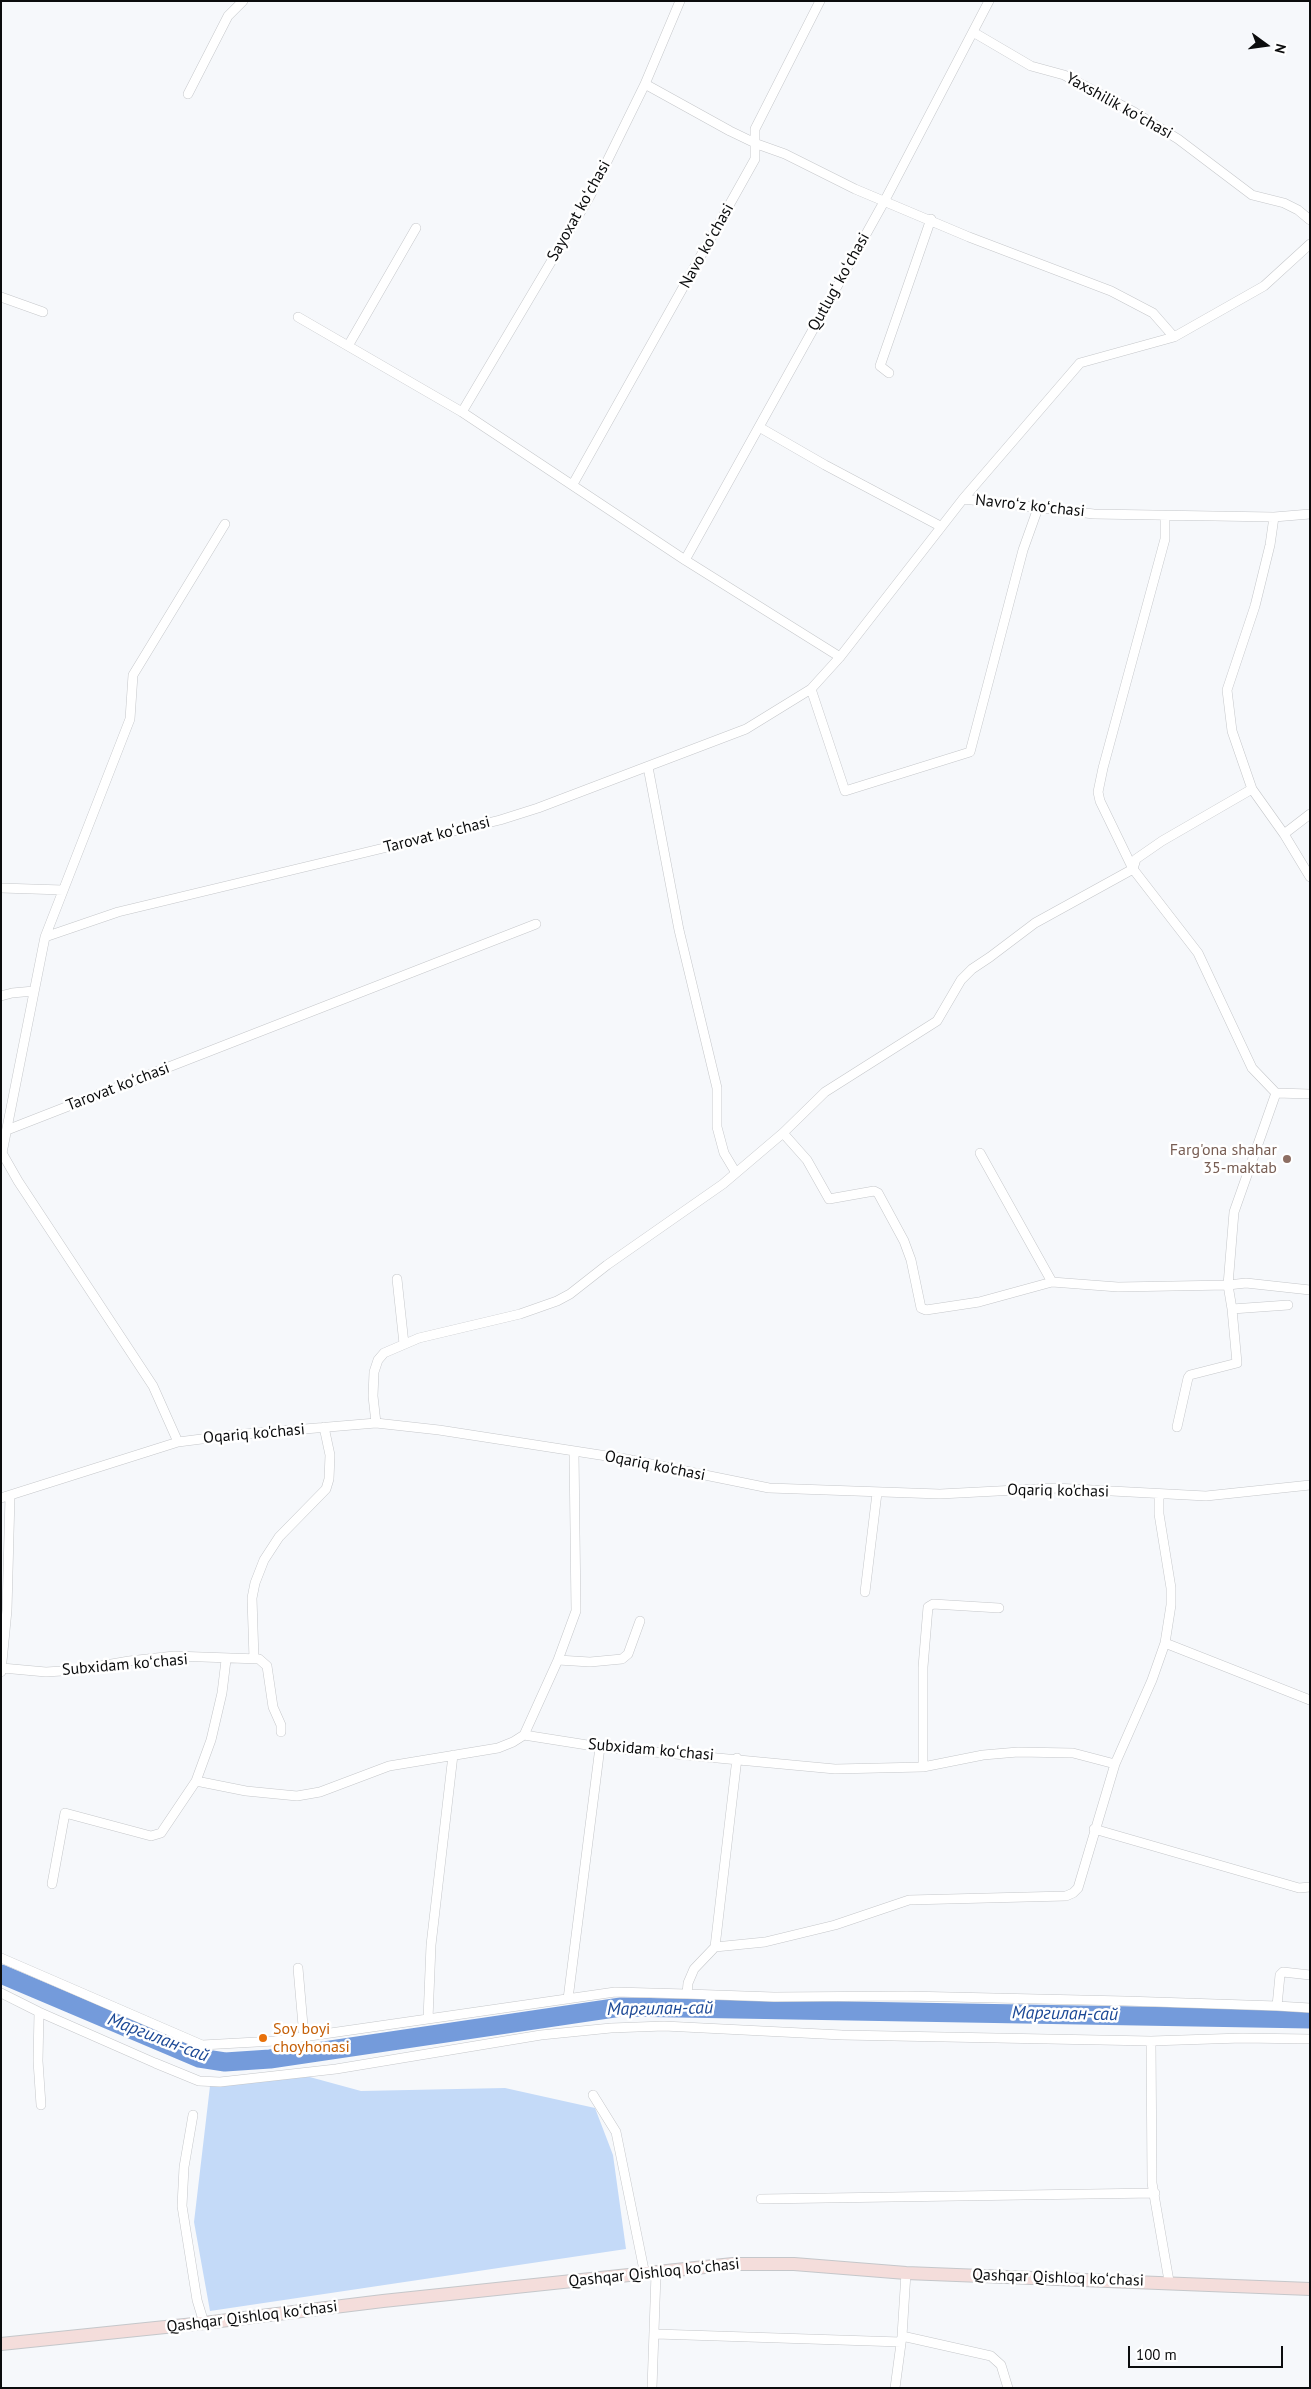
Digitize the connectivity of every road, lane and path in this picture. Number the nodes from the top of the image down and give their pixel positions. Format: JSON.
{"nodes":[{"id":1,"x":243,"y":1,"type":"edge"},
{"id":2,"x":680,"y":1,"type":"edge"},
{"id":3,"x":820,"y":1,"type":"edge"},
{"id":4,"x":989,"y":1,"type":"edge"},
{"id":5,"x":973,"y":32,"type":"junction"},
{"id":6,"x":645,"y":84,"type":"junction"},
{"id":7,"x":188,"y":94,"type":"dead end"},
{"id":8,"x":757,"y":144,"type":"junction"},
{"id":9,"x":885,"y":200,"type":"junction"},
{"id":10,"x":931,"y":219,"type":"junction"},
{"id":11,"x":1310,"y":220,"type":"edge"},
{"id":12,"x":416,"y":228,"type":"dead end"},
{"id":13,"x":1310,"y":244,"type":"edge"},
{"id":14,"x":1,"y":297,"type":"edge"},
{"id":15,"x":43,"y":312,"type":"dead end"},
{"id":16,"x":298,"y":317,"type":"dead end"},
{"id":17,"x":1174,"y":338,"type":"junction"},
{"id":18,"x":348,"y":346,"type":"junction"},
{"id":19,"x":888,"y":373,"type":"dead end"},
{"id":20,"x":462,"y":412,"type":"junction"},
{"id":21,"x":759,"y":427,"type":"junction"},
{"id":22,"x":574,"y":484,"type":"junction"},
{"id":23,"x":963,"y":499,"type":"junction"},
{"id":24,"x":1038,"y":508,"type":"junction"},
{"id":25,"x":1310,"y":514,"type":"edge"},
{"id":26,"x":1165,"y":516,"type":"junction"},
{"id":27,"x":1274,"y":517,"type":"junction"},
{"id":28,"x":224,"y":524,"type":"dead end"},
{"id":29,"x":940,"y":526,"type":"junction"},
{"id":30,"x":685,"y":560,"type":"junction"},
{"id":31,"x":840,"y":657,"type":"junction"},
{"id":32,"x":812,"y":689,"type":"junction"},
{"id":33,"x":648,"y":767,"type":"junction"},
{"id":34,"x":1252,"y":789,"type":"junction"},
{"id":35,"x":1310,"y":814,"type":"edge"},
{"id":36,"x":1284,"y":834,"type":"junction"},
{"id":37,"x":1133,"y":869,"type":"junction"},
{"id":38,"x":1310,"y":877,"type":"edge"},
{"id":39,"x":1,"y":888,"type":"edge"},
{"id":40,"x":63,"y":890,"type":"junction"},
{"id":41,"x":536,"y":924,"type":"dead end"},
{"id":42,"x":45,"y":937,"type":"junction"},
{"id":43,"x":34,"y":991,"type":"junction"},
{"id":44,"x":1,"y":996,"type":"edge"},
{"id":45,"x":1276,"y":1093,"type":"junction"},
{"id":46,"x":1310,"y":1094,"type":"edge"},
{"id":47,"x":7,"y":1130,"type":"junction"},
{"id":48,"x":783,"y":1133,"type":"junction"},
{"id":49,"x":2,"y":1153,"type":"edge"},
{"id":50,"x":980,"y":1153,"type":"dead end"},
{"id":51,"x":736,"y":1173,"type":"junction"},
{"id":52,"x":397,"y":1279,"type":"dead end"},
{"id":53,"x":1052,"y":1282,"type":"junction"},
{"id":54,"x":1228,"y":1285,"type":"junction"},
{"id":55,"x":1310,"y":1290,"type":"edge"},
{"id":56,"x":1288,"y":1305,"type":"dead end"},
{"id":57,"x":1232,"y":1309,"type":"junction"},
{"id":58,"x":404,"y":1344,"type":"junction"},
{"id":59,"x":376,"y":1423,"type":"junction"},
{"id":60,"x":324,"y":1427,"type":"junction"},
{"id":61,"x":1177,"y":1427,"type":"dead end"},
{"id":62,"x":178,"y":1442,"type":"junction"},
{"id":63,"x":574,"y":1452,"type":"junction"},
{"id":64,"x":1310,"y":1485,"type":"edge"},
{"id":65,"x":877,"y":1493,"type":"junction"},
{"id":66,"x":1160,"y":1495,"type":"junction"},
{"id":67,"x":6,"y":1497,"type":"edge"},
{"id":68,"x":865,"y":1592,"type":"dead end"},
{"id":69,"x":999,"y":1608,"type":"dead end"},
{"id":70,"x":4,"y":1609,"type":"edge"},
{"id":71,"x":640,"y":1621,"type":"dead end"},
{"id":72,"x":1165,"y":1643,"type":"junction"},
{"id":73,"x":254,"y":1659,"type":"junction"},
{"id":74,"x":226,"y":1660,"type":"junction"},
{"id":75,"x":558,"y":1660,"type":"junction"},
{"id":76,"x":2,"y":1670,"type":"edge"},
{"id":77,"x":1310,"y":1700,"type":"edge"},
{"id":78,"x":281,"y":1732,"type":"dead end"},
{"id":79,"x":524,"y":1735,"type":"junction"},
{"id":80,"x":600,"y":1747,"type":"junction"},
{"id":81,"x":453,"y":1755,"type":"junction"},
{"id":82,"x":737,"y":1758,"type":"junction"},
{"id":83,"x":1115,"y":1764,"type":"junction"},
{"id":84,"x":923,"y":1767,"type":"junction"},
{"id":85,"x":196,"y":1781,"type":"junction"},
{"id":86,"x":1094,"y":1829,"type":"junction"},
{"id":87,"x":52,"y":1884,"type":"dead end"},
{"id":88,"x":1310,"y":1887,"type":"edge"},
{"id":89,"x":715,"y":1947,"type":"junction"},
{"id":90,"x":1,"y":1958,"type":"edge"},
{"id":91,"x":298,"y":1968,"type":"dead end"},
{"id":92,"x":1310,"y":1975,"type":"edge"},
{"id":93,"x":1,"y":1993,"type":"edge"},
{"id":94,"x":687,"y":1994,"type":"junction"},
{"id":95,"x":568,"y":1999,"type":"junction"},
{"id":96,"x":1277,"y":2006,"type":"junction"},
{"id":97,"x":1310,"y":2008,"type":"edge"},
{"id":98,"x":39,"y":2012,"type":"junction"},
{"id":99,"x":428,"y":2020,"type":"junction"},
{"id":100,"x":304,"y":2037,"type":"junction"},
{"id":101,"x":1310,"y":2039,"type":"edge"},
{"id":102,"x":1151,"y":2041,"type":"junction"},
{"id":103,"x":593,"y":2095,"type":"dead end"},
{"id":104,"x":41,"y":2105,"type":"dead end"},
{"id":105,"x":193,"y":2115,"type":"dead end"},
{"id":106,"x":1155,"y":2193,"type":"junction"},
{"id":107,"x":761,"y":2199,"type":"dead end"},
{"id":108,"x":906,"y":2273,"type":"junction"},
{"id":109,"x":651,"y":2274,"type":"junction"},
{"id":110,"x":1169,"y":2281,"type":"junction"},
{"id":111,"x":1310,"y":2289,"type":"edge"},
{"id":112,"x":204,"y":2323,"type":"junction"},
{"id":113,"x":656,"y":2334,"type":"junction"},
{"id":114,"x":902,"y":2339,"type":"junction"},
{"id":115,"x":1,"y":2344,"type":"edge"},
{"id":116,"x":652,"y":2388,"type":"edge"},
{"id":117,"x":895,"y":2388,"type":"edge"},
{"id":118,"x":1008,"y":2388,"type":"edge"}],
"edges":[{"from":1,"to":7,"type":"street"},
{"from":2,"to":6,"type":"street","name":"Sayoxat koʻchasi"},
{"from":3,"to":8,"type":"street","name":"Navo koʻchasi"},
{"from":4,"to":5,"type":"street","name":"Qutlugʻ koʻchasi"},
{"from":5,"to":9,"type":"street","name":"Qutlugʻ koʻchasi"},
{"from":5,"to":11,"type":"street","name":"Yaxshilik koʻchasi"},
{"from":6,"to":8,"type":"street"},
{"from":6,"to":20,"type":"street","name":"Sayoxat koʻchasi"},
{"from":8,"to":9,"type":"street"},
{"from":8,"to":22,"type":"street","name":"Navo koʻchasi"},
{"from":9,"to":10,"type":"street"},
{"from":9,"to":21,"type":"street","name":"Qutlugʻ koʻchasi"},
{"from":10,"to":17,"type":"street"},
{"from":10,"to":19,"type":"street"},
{"from":12,"to":18,"type":"street"},
{"from":13,"to":17,"type":"street"},
{"from":14,"to":15,"type":"street"},
{"from":16,"to":18,"type":"street"},
{"from":17,"to":23,"type":"street"},
{"from":18,"to":20,"type":"street"},
{"from":20,"to":22,"type":"street"},
{"from":21,"to":29,"type":"street"},
{"from":21,"to":30,"type":"street","name":"Qutlugʻ koʻchasi"},
{"from":22,"to":30,"type":"street"},
{"from":23,"to":24,"type":"street","name":"Navroʻz koʻchasi"},
{"from":23,"to":29,"type":"street","name":"Navroʻz koʻchasi"},
{"from":24,"to":26,"type":"street","name":"Navroʻz koʻchasi"},
{"from":24,"to":32,"type":"street"},
{"from":25,"to":27,"type":"street","name":"Navroʻz koʻchasi"},
{"from":26,"to":27,"type":"street","name":"Navroʻz koʻchasi"},
{"from":26,"to":37,"type":"street"},
{"from":27,"to":34,"type":"street"},
{"from":28,"to":40,"type":"street"},
{"from":29,"to":31,"type":"street","name":"Navroʻz koʻchasi"},
{"from":30,"to":31,"type":"street"},
{"from":31,"to":32,"type":"street","name":"Navroʻz koʻchasi"},
{"from":32,"to":33,"type":"street","name":"Tarovat koʻchasi"},
{"from":33,"to":42,"type":"street","name":"Tarovat koʻchasi"},
{"from":33,"to":51,"type":"street"},
{"from":34,"to":36,"type":"street"},
{"from":34,"to":37,"type":"street"},
{"from":35,"to":36,"type":"street"},
{"from":36,"to":38,"type":"street"},
{"from":37,"to":45,"type":"street"},
{"from":37,"to":48,"type":"street"},
{"from":39,"to":40,"type":"street"},
{"from":40,"to":42,"type":"street"},
{"from":41,"to":47,"type":"street","name":"Tarovat koʻchasi"},
{"from":42,"to":43,"type":"street"},
{"from":43,"to":44,"type":"street"},
{"from":43,"to":47,"type":"street"},
{"from":45,"to":46,"type":"street"},
{"from":45,"to":54,"type":"street"},
{"from":47,"to":49,"type":"street"},
{"from":48,"to":51,"type":"street"},
{"from":48,"to":53,"type":"street"},
{"from":49,"to":62,"type":"street"},
{"from":50,"to":53,"type":"street"},
{"from":51,"to":58,"type":"street"},
{"from":52,"to":58,"type":"street"},
{"from":53,"to":54,"type":"street"},
{"from":54,"to":55,"type":"street"},
{"from":54,"to":57,"type":"street"},
{"from":56,"to":57,"type":"street"},
{"from":57,"to":61,"type":"street"},
{"from":58,"to":59,"type":"street"},
{"from":59,"to":60,"type":"street","name":"Oqariq ko'chasi"},
{"from":59,"to":63,"type":"street","name":"Oqariq ko'chasi"},
{"from":60,"to":62,"type":"street","name":"Oqariq ko'chasi"},
{"from":60,"to":73,"type":"street"},
{"from":62,"to":67,"type":"street","name":"Oqariq ko'chasi"},
{"from":63,"to":65,"type":"street","name":"Oqariq ko'chasi"},
{"from":63,"to":75,"type":"street"},
{"from":64,"to":66,"type":"street","name":"Oqariq ko'chasi"},
{"from":65,"to":66,"type":"street","name":"Oqariq ko'chasi"},
{"from":65,"to":68,"type":"street"},
{"from":66,"to":72,"type":"street"},
{"from":67,"to":70,"type":"street","name":"Oqariq ko'chasi"},
{"from":69,"to":84,"type":"street"},
{"from":70,"to":76,"type":"street","name":"Oqariq ko'chasi"},
{"from":71,"to":75,"type":"street"},
{"from":72,"to":77,"type":"street"},
{"from":72,"to":83,"type":"street"},
{"from":73,"to":74,"type":"street","name":"Subxidam koʻchasi"},
{"from":73,"to":78,"type":"street"},
{"from":74,"to":76,"type":"street","name":"Subxidam koʻchasi"},
{"from":74,"to":85,"type":"street"},
{"from":75,"to":79,"type":"street"},
{"from":79,"to":80,"type":"street","name":"Subxidam koʻchasi"},
{"from":79,"to":81,"type":"street"},
{"from":80,"to":82,"type":"street","name":"Subxidam koʻchasi"},
{"from":80,"to":95,"type":"street"},
{"from":81,"to":85,"type":"street"},
{"from":81,"to":99,"type":"street"},
{"from":82,"to":84,"type":"street","name":"Subxidam koʻchasi"},
{"from":82,"to":89,"type":"street"},
{"from":83,"to":84,"type":"street","name":"Subxidam koʻchasi"},
{"from":83,"to":86,"type":"street"},
{"from":85,"to":87,"type":"street"},
{"from":86,"to":88,"type":"street"},
{"from":86,"to":89,"type":"street"},
{"from":89,"to":94,"type":"street"},
{"from":90,"to":100,"type":"street"},
{"from":91,"to":100,"type":"street"},
{"from":92,"to":96,"type":"street"},
{"from":93,"to":98,"type":"street"},
{"from":94,"to":95,"type":"street"},
{"from":94,"to":96,"type":"street"},
{"from":95,"to":99,"type":"street"},
{"from":96,"to":97,"type":"street"},
{"from":98,"to":102,"type":"street"},
{"from":98,"to":104,"type":"street"},
{"from":99,"to":100,"type":"street"},
{"from":101,"to":102,"type":"street"},
{"from":102,"to":106,"type":"street"},
{"from":103,"to":109,"type":"street"},
{"from":105,"to":112,"type":"street"},
{"from":106,"to":107,"type":"street"},
{"from":106,"to":110,"type":"street"},
{"from":108,"to":109,"type":"main road","name":"Qashqar Qishloq koʻchasi"},
{"from":108,"to":110,"type":"main road","name":"Qashqar Qishloq koʻchasi"},
{"from":108,"to":114,"type":"street"},
{"from":109,"to":112,"type":"main road","name":"Qashqar Qishloq koʻchasi"},
{"from":109,"to":113,"type":"street"},
{"from":110,"to":111,"type":"main road","name":"Qashqar Qishloq koʻchasi"},
{"from":112,"to":115,"type":"main road","name":"Qashqar Qishloq koʻchasi"},
{"from":113,"to":114,"type":"street"},
{"from":113,"to":116,"type":"street"},
{"from":114,"to":117,"type":"street"},
{"from":114,"to":118,"type":"street"}]}
